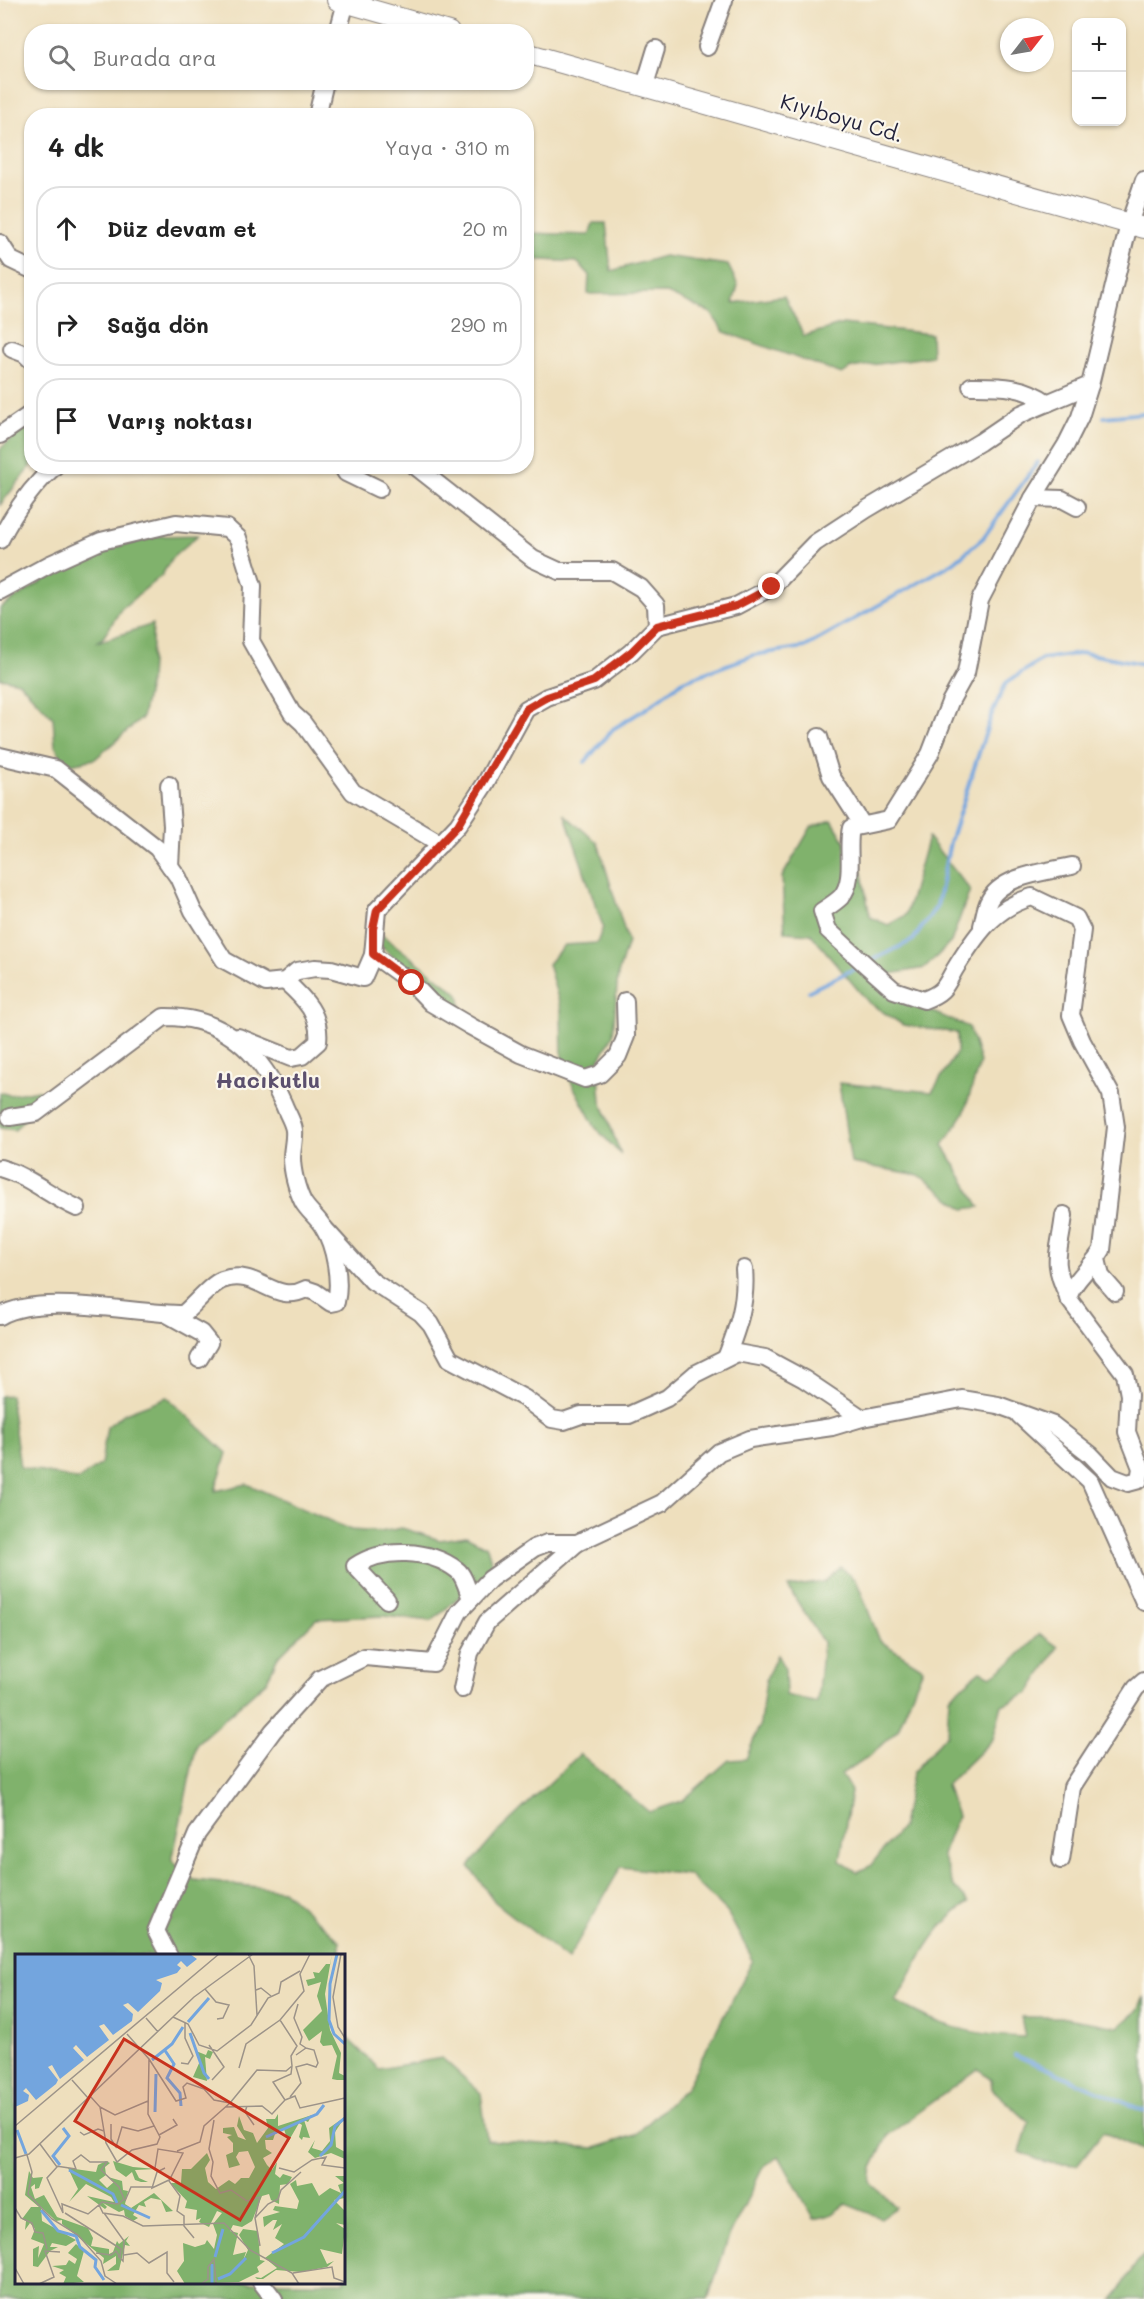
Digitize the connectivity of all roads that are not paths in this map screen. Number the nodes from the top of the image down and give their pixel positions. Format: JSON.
{"nodes":[{"id":1,"x":724,"y":0,"type":"edge"},
{"id":2,"x":342,"y":1,"type":"edge"},
{"id":3,"x":339,"y":24,"type":"edge"},
{"id":4,"x":421,"y":24,"type":"edge"},
{"id":5,"x":708,"y":47,"type":"dead end"},
{"id":6,"x":656,"y":49,"type":"dead end"},
{"id":7,"x":534,"y":55,"type":"edge"},
{"id":8,"x":645,"y":85,"type":"junction"},
{"id":9,"x":323,"y":90,"type":"edge"},
{"id":10,"x":319,"y":108,"type":"edge"},
{"id":11,"x":1144,"y":180,"type":"edge"},
{"id":12,"x":1136,"y":226,"type":"edge"},
{"id":13,"x":0,"y":243,"type":"edge"},
{"id":14,"x":24,"y":266,"type":"edge"},
{"id":15,"x":12,"y":349,"type":"dead end"},
{"id":16,"x":24,"y":354,"type":"edge"},
{"id":17,"x":1090,"y":385,"type":"junction"},
{"id":18,"x":970,"y":386,"type":"dead end"},
{"id":19,"x":1048,"y":403,"type":"junction"},
{"id":20,"x":24,"y":418,"type":"edge"},
{"id":21,"x":0,"y":435,"type":"edge"},
{"id":22,"x":46,"y":474,"type":"edge"},
{"id":23,"x":348,"y":474,"type":"edge"},
{"id":24,"x":425,"y":474,"type":"edge"},
{"id":25,"x":379,"y":489,"type":"dead end"},
{"id":26,"x":1033,"y":498,"type":"junction"},
{"id":27,"x":1077,"y":507,"type":"dead end"},
{"id":28,"x":0,"y":540,"type":"edge"},
{"id":29,"x":0,"y":591,"type":"edge"},
{"id":30,"x":657,"y":626,"type":"junction"},
{"id":31,"x":819,"y":736,"type":"dead end"},
{"id":32,"x":0,"y":756,"type":"edge"},
{"id":33,"x":169,"y":786,"type":"dead end"},
{"id":34,"x":862,"y":824,"type":"junction"},
{"id":35,"x":441,"y":844,"type":"junction"},
{"id":36,"x":170,"y":866,"type":"junction"},
{"id":37,"x":1072,"y":866,"type":"dead end"},
{"id":38,"x":979,"y":935,"type":"junction"},
{"id":39,"x":373,"y":954,"type":"junction"},
{"id":40,"x":285,"y":981,"type":"junction"},
{"id":41,"x":625,"y":1001,"type":"dead end"},
{"id":42,"x":224,"y":1031,"type":"junction"},
{"id":43,"x":10,"y":1117,"type":"dead end"},
{"id":44,"x":0,"y":1168,"type":"edge"},
{"id":45,"x":77,"y":1208,"type":"dead end"},
{"id":46,"x":1064,"y":1215,"type":"dead end"},
{"id":47,"x":324,"y":1228,"type":"junction"},
{"id":48,"x":1096,"y":1259,"type":"junction"},
{"id":49,"x":744,"y":1269,"type":"dead end"},
{"id":50,"x":1114,"y":1292,"type":"dead end"},
{"id":51,"x":1068,"y":1296,"type":"junction"},
{"id":52,"x":166,"y":1314,"type":"junction"},
{"id":53,"x":0,"y":1316,"type":"edge"},
{"id":54,"x":726,"y":1358,"type":"junction"},
{"id":55,"x":199,"y":1359,"type":"dead end"},
{"id":56,"x":1018,"y":1414,"type":"junction"},
{"id":57,"x":861,"y":1418,"type":"junction"},
{"id":58,"x":1142,"y":1475,"type":"edge"},
{"id":59,"x":577,"y":1543,"type":"junction"},
{"id":60,"x":471,"y":1599,"type":"junction"},
{"id":61,"x":387,"y":1600,"type":"dead end"},
{"id":62,"x":1144,"y":1602,"type":"edge"},
{"id":63,"x":1144,"y":1681,"type":"edge"},
{"id":64,"x":462,"y":1689,"type":"dead end"},
{"id":65,"x":1061,"y":1860,"type":"dead end"},
{"id":66,"x":168,"y":1954,"type":"edge"},
{"id":67,"x":262,"y":2284,"type":"edge"},
{"id":68,"x":274,"y":2299,"type":"edge"}],
"edges":[{"from":1,"to":5,"type":"street"},
{"from":2,"to":3,"type":"street"},
{"from":2,"to":4,"type":"street"},
{"from":6,"to":8,"type":"street"},
{"from":7,"to":8,"type":"street","name":"Kıyıboyu Cd."},
{"from":8,"to":12,"type":"street","name":"Kıyıboyu Cd."},
{"from":9,"to":10,"type":"street"},
{"from":11,"to":12,"type":"street"},
{"from":12,"to":17,"type":"street"},
{"from":13,"to":14,"type":"street"},
{"from":15,"to":16,"type":"street"},
{"from":17,"to":19,"type":"street"},
{"from":17,"to":26,"type":"street"},
{"from":18,"to":19,"type":"street"},
{"from":19,"to":30,"type":"street"},
{"from":20,"to":21,"type":"street"},
{"from":22,"to":28,"type":"street"},
{"from":23,"to":25,"type":"street"},
{"from":24,"to":30,"type":"street"},
{"from":26,"to":27,"type":"street"},
{"from":26,"to":34,"type":"street"},
{"from":29,"to":35,"type":"street"},
{"from":30,"to":35,"type":"street"},
{"from":31,"to":34,"type":"street"},
{"from":32,"to":36,"type":"street"},
{"from":33,"to":36,"type":"street"},
{"from":34,"to":38,"type":"street"},
{"from":35,"to":39,"type":"street"},
{"from":36,"to":40,"type":"street"},
{"from":37,"to":38,"type":"street"},
{"from":38,"to":48,"type":"street"},
{"from":39,"to":40,"type":"street"},
{"from":39,"to":41,"type":"street"},
{"from":40,"to":42,"type":"street"},
{"from":42,"to":43,"type":"street"},
{"from":42,"to":47,"type":"street"},
{"from":44,"to":45,"type":"street"},
{"from":46,"to":51,"type":"street"},
{"from":47,"to":52,"type":"street"},
{"from":47,"to":54,"type":"street"},
{"from":48,"to":50,"type":"street"},
{"from":48,"to":51,"type":"street"},
{"from":49,"to":54,"type":"street"},
{"from":51,"to":58,"type":"street"},
{"from":52,"to":53,"type":"street"},
{"from":52,"to":55,"type":"street"},
{"from":54,"to":57,"type":"street"},
{"from":56,"to":57,"type":"street"},
{"from":56,"to":58,"type":"street"},
{"from":56,"to":62,"type":"street"},
{"from":57,"to":59,"type":"street"},
{"from":59,"to":60,"type":"street"},
{"from":59,"to":64,"type":"street"},
{"from":60,"to":61,"type":"street"},
{"from":60,"to":66,"type":"street"},
{"from":63,"to":65,"type":"street"},
{"from":67,"to":68,"type":"street"}]}
